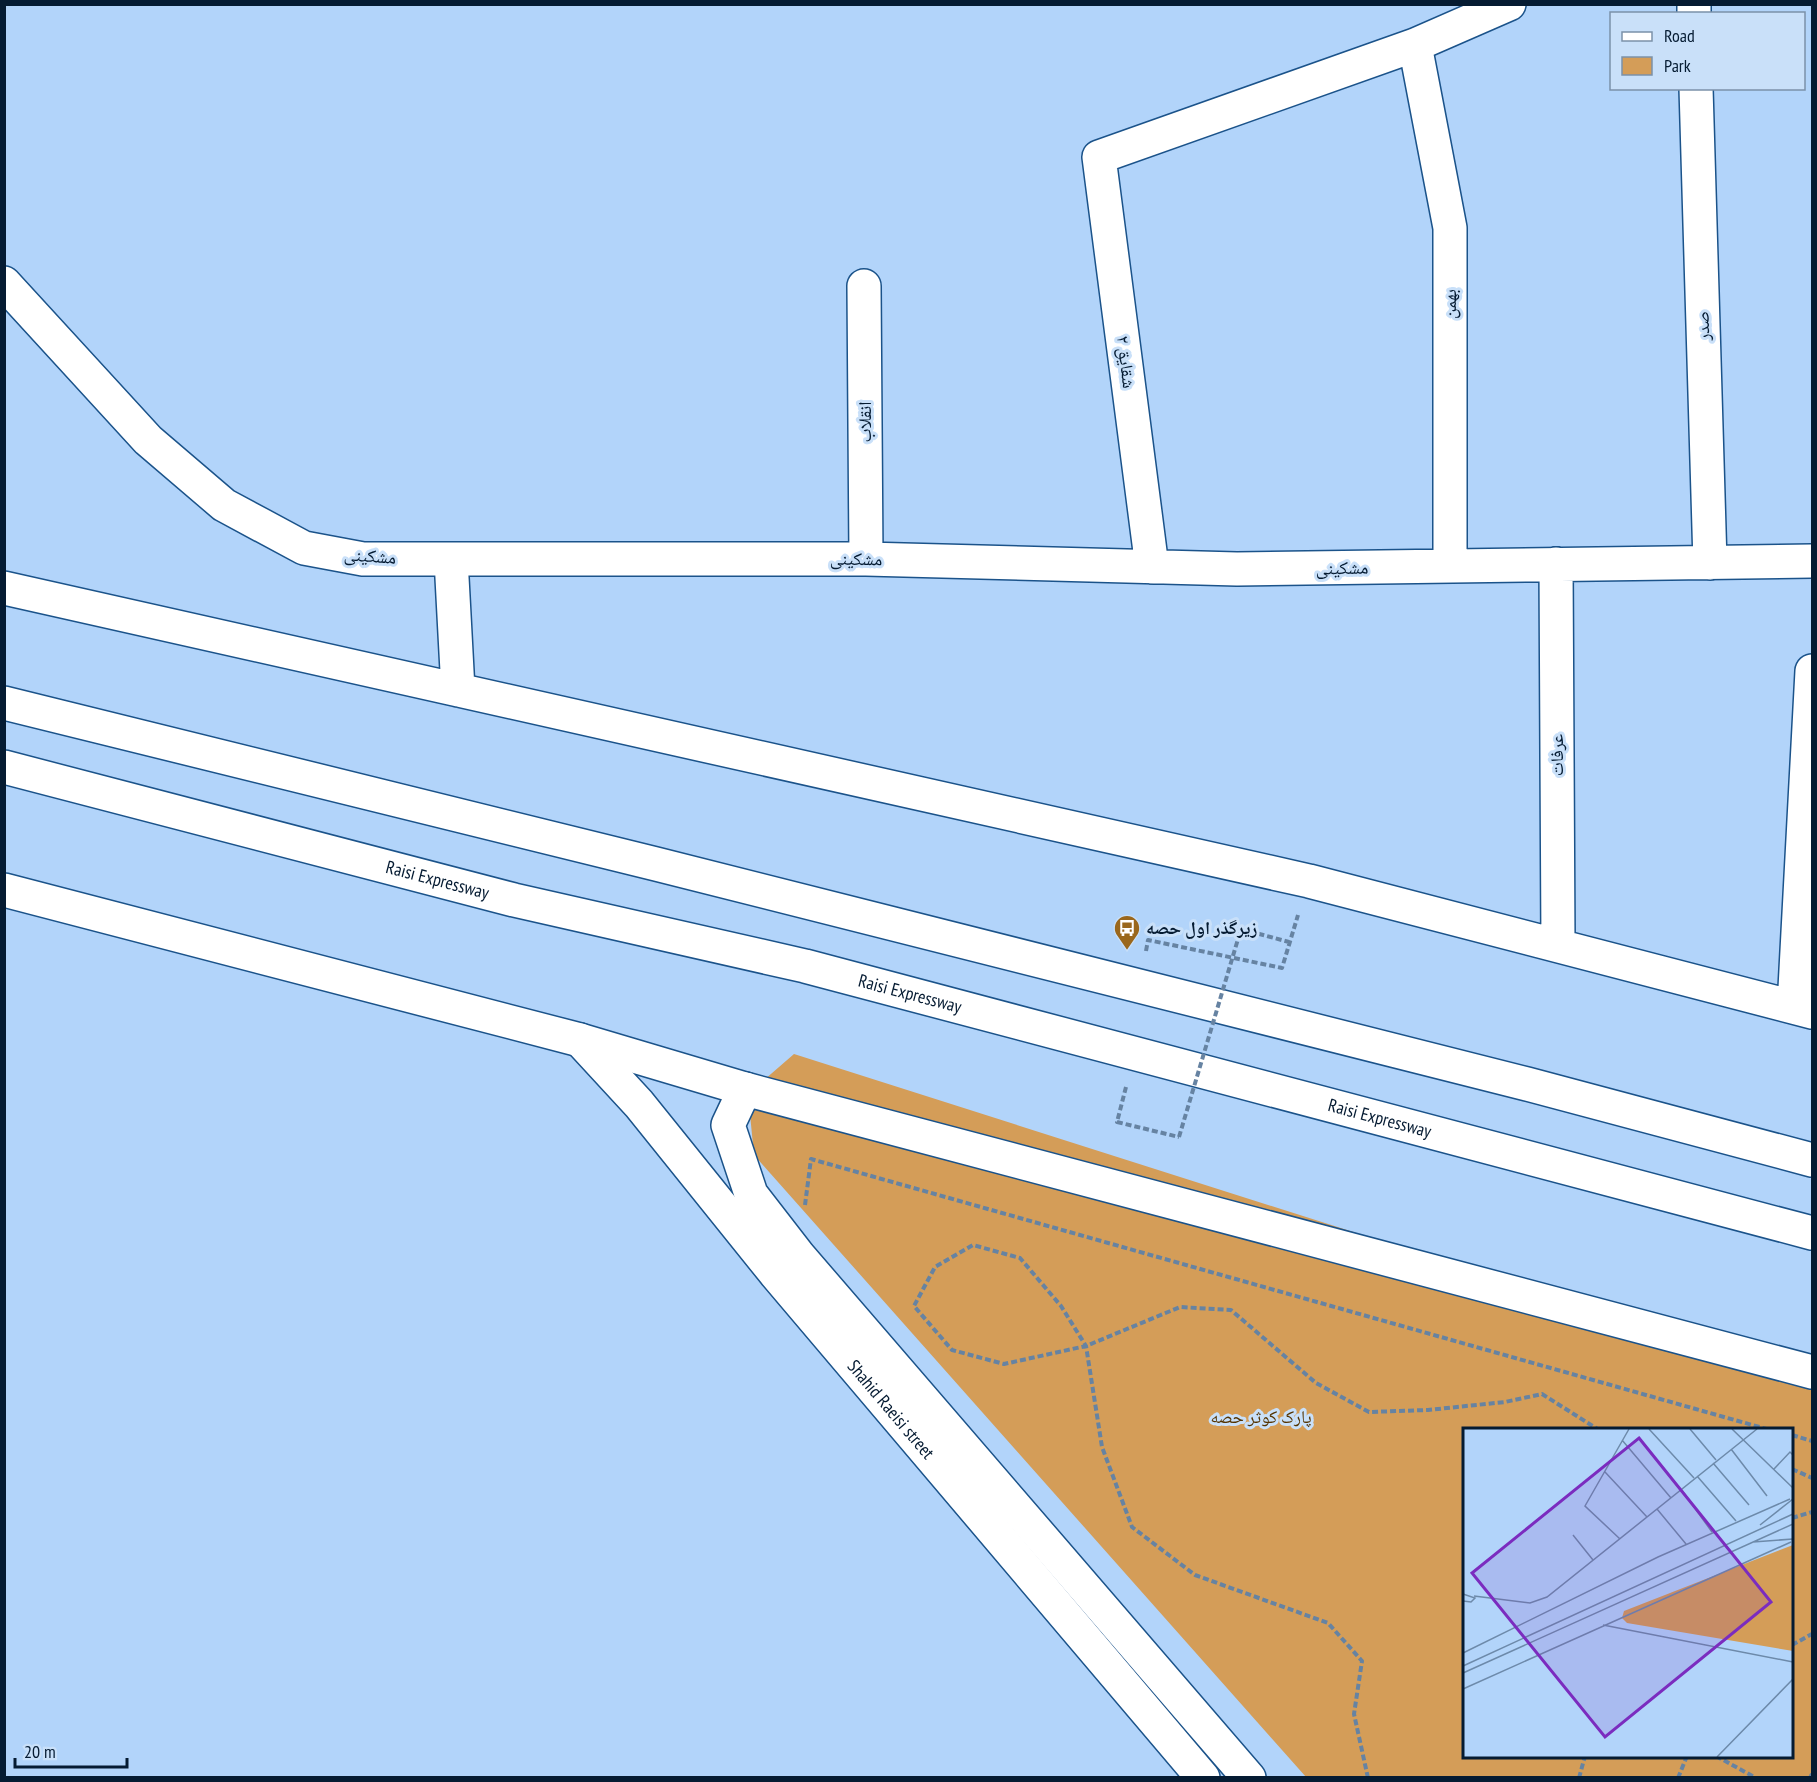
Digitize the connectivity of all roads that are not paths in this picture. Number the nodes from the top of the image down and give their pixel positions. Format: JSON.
{"nodes":[{"id":1,"x":1509,"y":4,"type":"edge"},
{"id":2,"x":1415,"y":45,"type":"junction"},
{"id":3,"x":1696,"y":90,"type":"edge"},
{"id":4,"x":4,"y":283,"type":"edge"},
{"id":5,"x":864,"y":286,"type":"dead end"},
{"id":6,"x":451,"y":559,"type":"junction"},
{"id":7,"x":866,"y":559,"type":"junction"},
{"id":8,"x":1812,"y":561,"type":"edge"},
{"id":9,"x":1710,"y":563,"type":"junction"},
{"id":10,"x":1556,"y":564,"type":"junction"},
{"id":11,"x":1450,"y":566,"type":"junction"},
{"id":12,"x":1152,"y":567,"type":"junction"},
{"id":13,"x":4,"y":588,"type":"edge"},
{"id":14,"x":1812,"y":671,"type":"edge"},
{"id":15,"x":458,"y":690,"type":"junction"},
{"id":16,"x":4,"y":703,"type":"edge"},
{"id":17,"x":4,"y":767,"type":"edge"},
{"id":18,"x":4,"y":890,"type":"edge"},
{"id":19,"x":1558,"y":945,"type":"junction"},
{"id":20,"x":1803,"y":1010,"type":"edge"},
{"id":21,"x":580,"y":1040,"type":"junction"},
{"id":22,"x":745,"y":1089,"type":"junction"},
{"id":23,"x":1812,"y":1160,"type":"edge"},
{"id":24,"x":1812,"y":1233,"type":"edge"},
{"id":25,"x":1812,"y":1372,"type":"edge"},
{"id":26,"x":1203,"y":1778,"type":"edge"},
{"id":27,"x":1249,"y":1778,"type":"edge"}],
"edges":[{"from":1,"to":2,"type":"main road"},
{"from":2,"to":11,"type":"main road","name":"بهمن"},
{"from":2,"to":12,"type":"main road","name":"شقایق ۲"},
{"from":3,"to":9,"type":"main road","name":"صدر"},
{"from":4,"to":6,"type":"main road","name":"مشکینی"},
{"from":5,"to":7,"type":"main road","name":"انقلاب"},
{"from":6,"to":7,"type":"main road","name":"مشکینی"},
{"from":6,"to":15,"type":"main road"},
{"from":7,"to":12,"type":"main road","name":"مشکینی"},
{"from":8,"to":9,"type":"main road","name":"مشکینی"},
{"from":9,"to":10,"type":"main road","name":"مشکینی"},
{"from":10,"to":11,"type":"main road","name":"مشکینی"},
{"from":10,"to":19,"type":"main road","name":"عرفات"},
{"from":11,"to":12,"type":"main road","name":"مشکینی"},
{"from":13,"to":15,"type":"main road"},
{"from":14,"to":20,"type":"main road"},
{"from":15,"to":19,"type":"main road"},
{"from":16,"to":23,"type":"main road"},
{"from":17,"to":24,"type":"main road","name":"Raisi Expressway"},
{"from":18,"to":21,"type":"main road"},
{"from":19,"to":20,"type":"main road"},
{"from":21,"to":22,"type":"main road"},
{"from":21,"to":26,"type":"main road","name":"Shahid Raeisi street"},
{"from":22,"to":25,"type":"main road"},
{"from":22,"to":27,"type":"main road","name":"Shahid Raeisi street"}]}
